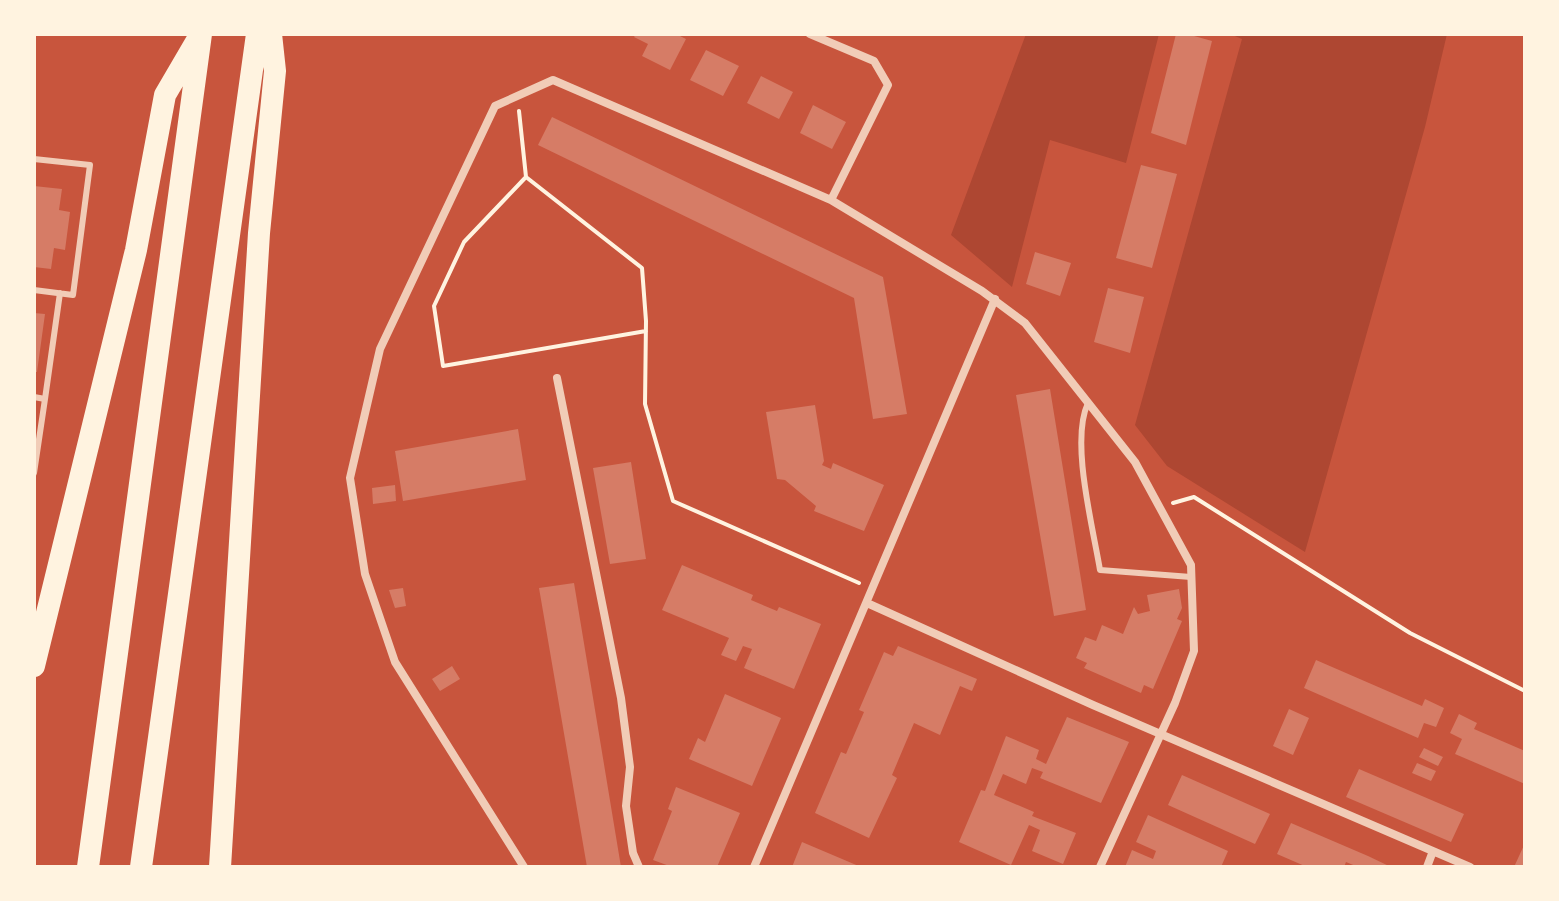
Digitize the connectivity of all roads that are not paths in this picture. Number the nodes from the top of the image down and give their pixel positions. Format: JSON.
{"nodes":[{"id":1,"x":201,"y":34,"type":"edge"},
{"id":2,"x":257,"y":34,"type":"edge"},
{"id":3,"x":271,"y":34,"type":"edge"},
{"id":4,"x":810,"y":34,"type":"edge"},
{"id":5,"x":34,"y":159,"type":"edge"},
{"id":6,"x":831,"y":200,"type":"junction"},
{"id":7,"x":34,"y":290,"type":"edge"},
{"id":8,"x":60,"y":293,"type":"junction"},
{"id":9,"x":995,"y":299,"type":"junction"},
{"id":10,"x":557,"y":378,"type":"dead end"},
{"id":11,"x":34,"y":397,"type":"edge"},
{"id":12,"x":45,"y":399,"type":"junction"},
{"id":13,"x":1088,"y":403,"type":"junction"},
{"id":14,"x":34,"y":473,"type":"edge"},
{"id":15,"x":1191,"y":577,"type":"junction"},
{"id":16,"x":867,"y":603,"type":"junction"},
{"id":17,"x":34,"y":666,"type":"edge"},
{"id":18,"x":1160,"y":734,"type":"junction"},
{"id":19,"x":1433,"y":851,"type":"junction"},
{"id":20,"x":88,"y":867,"type":"edge"},
{"id":21,"x":141,"y":867,"type":"edge"},
{"id":22,"x":220,"y":867,"type":"edge"},
{"id":23,"x":524,"y":867,"type":"edge"},
{"id":24,"x":639,"y":867,"type":"edge"},
{"id":25,"x":754,"y":867,"type":"edge"},
{"id":26,"x":1100,"y":867,"type":"edge"},
{"id":27,"x":1427,"y":867,"type":"edge"},
{"id":28,"x":1470,"y":867,"type":"edge"}],
"edges":[{"from":1,"to":17,"type":"highway"},
{"from":1,"to":20,"type":"highway"},
{"from":2,"to":21,"type":"highway"},
{"from":3,"to":22,"type":"highway"},
{"from":4,"to":6,"type":"street"},
{"from":5,"to":8,"type":"lane"},
{"from":6,"to":9,"type":"street"},
{"from":6,"to":23,"type":"street"},
{"from":7,"to":8,"type":"lane"},
{"from":8,"to":12,"type":"lane"},
{"from":9,"to":13,"type":"street"},
{"from":9,"to":16,"type":"street"},
{"from":10,"to":24,"type":"street"},
{"from":11,"to":12,"type":"lane"},
{"from":12,"to":14,"type":"lane"},
{"from":13,"to":15,"type":"street"},
{"from":13,"to":15,"type":"lane"},
{"from":15,"to":18,"type":"street"},
{"from":16,"to":18,"type":"street"},
{"from":16,"to":25,"type":"street"},
{"from":18,"to":19,"type":"street"},
{"from":18,"to":26,"type":"street"},
{"from":19,"to":27,"type":"street"},
{"from":19,"to":28,"type":"street"}]}
